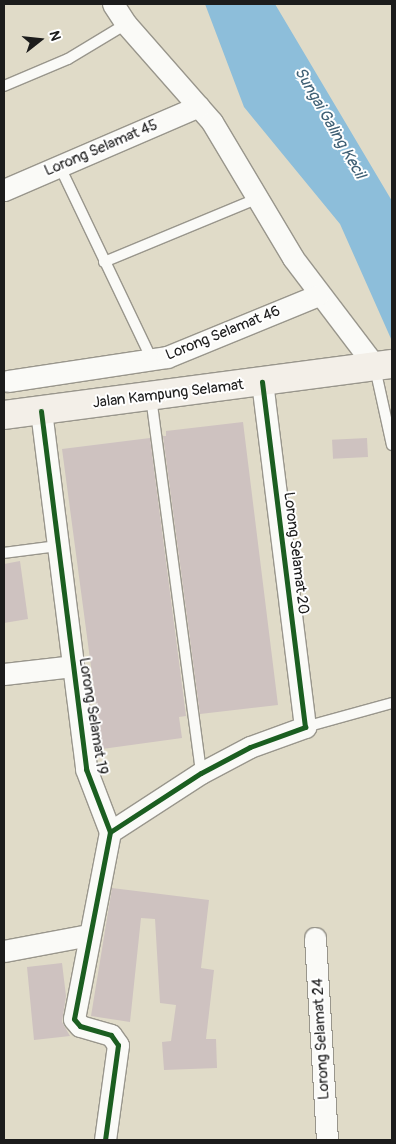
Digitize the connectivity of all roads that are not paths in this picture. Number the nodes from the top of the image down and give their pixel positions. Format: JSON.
{"nodes":[{"id":1,"x":113,"y":4,"type":"edge"},
{"id":2,"x":126,"y":24,"type":"junction"},
{"id":3,"x":4,"y":86,"type":"edge"},
{"id":4,"x":198,"y":106,"type":"junction"},
{"id":5,"x":60,"y":166,"type":"junction"},
{"id":6,"x":4,"y":190,"type":"edge"},
{"id":7,"x":256,"y":198,"type":"junction"},
{"id":8,"x":104,"y":262,"type":"junction"},
{"id":9,"x":318,"y":295,"type":"junction"},
{"id":10,"x":152,"y":360,"type":"junction"},
{"id":11,"x":383,"y":365,"type":"edge"},
{"id":12,"x":6,"y":375,"type":"edge"},
{"id":13,"x":262,"y":382,"type":"junction"},
{"id":14,"x":151,"y":396,"type":"junction"},
{"id":15,"x":20,"y":413,"type":"edge"},
{"id":16,"x":392,"y":445,"type":"edge"},
{"id":17,"x":58,"y":546,"type":"junction"},
{"id":18,"x":4,"y":553,"type":"edge"},
{"id":19,"x":73,"y":666,"type":"junction"},
{"id":20,"x":4,"y":674,"type":"edge"},
{"id":21,"x":392,"y":703,"type":"edge"},
{"id":22,"x":305,"y":727,"type":"junction"},
{"id":23,"x":201,"y":773,"type":"junction"},
{"id":24,"x":110,"y":832,"type":"junction"},
{"id":25,"x":89,"y":934,"type":"junction"},
{"id":26,"x":315,"y":938,"type":"dead end"},
{"id":27,"x":4,"y":952,"type":"edge"},
{"id":28,"x":105,"y":1140,"type":"edge"},
{"id":29,"x":326,"y":1140,"type":"edge"}],
"edges":[{"from":1,"to":2,"type":"street"},
{"from":2,"to":3,"type":"lane"},
{"from":2,"to":4,"type":"street"},
{"from":4,"to":5,"type":"street","name":"Lorong Selamat 45"},
{"from":4,"to":7,"type":"street"},
{"from":5,"to":6,"type":"street","name":"Lorong Selamat 45"},
{"from":5,"to":8,"type":"lane"},
{"from":7,"to":8,"type":"lane"},
{"from":7,"to":9,"type":"street"},
{"from":8,"to":10,"type":"lane"},
{"from":9,"to":10,"type":"street","name":"Lorong Selamat 46"},
{"from":9,"to":11,"type":"street"},
{"from":10,"to":12,"type":"street","name":"Lorong Selamat 46"},
{"from":11,"to":13,"type":"street","name":"Jalan Kampung Selamat"},
{"from":11,"to":16,"type":"lane"},
{"from":12,"to":15,"type":"street","name":"Lorong Selamat 19"},
{"from":13,"to":14,"type":"street","name":"Jalan Kampung Selamat"},
{"from":13,"to":22,"type":"street","name":"Lorong Selamat 20"},
{"from":14,"to":15,"type":"street","name":"Jalan Kampung Selamat"},
{"from":14,"to":23,"type":"lane"},
{"from":15,"to":17,"type":"street","name":"Lorong Selamat 19"},
{"from":17,"to":18,"type":"lane"},
{"from":17,"to":19,"type":"street","name":"Lorong Selamat 19"},
{"from":19,"to":20,"type":"street"},
{"from":19,"to":24,"type":"street","name":"Lorong Selamat 19"},
{"from":21,"to":22,"type":"lane"},
{"from":22,"to":23,"type":"street"},
{"from":23,"to":24,"type":"street"},
{"from":24,"to":25,"type":"street"},
{"from":25,"to":27,"type":"street"},
{"from":25,"to":28,"type":"street"},
{"from":26,"to":29,"type":"street","name":"Lorong Selamat 24"}]}
